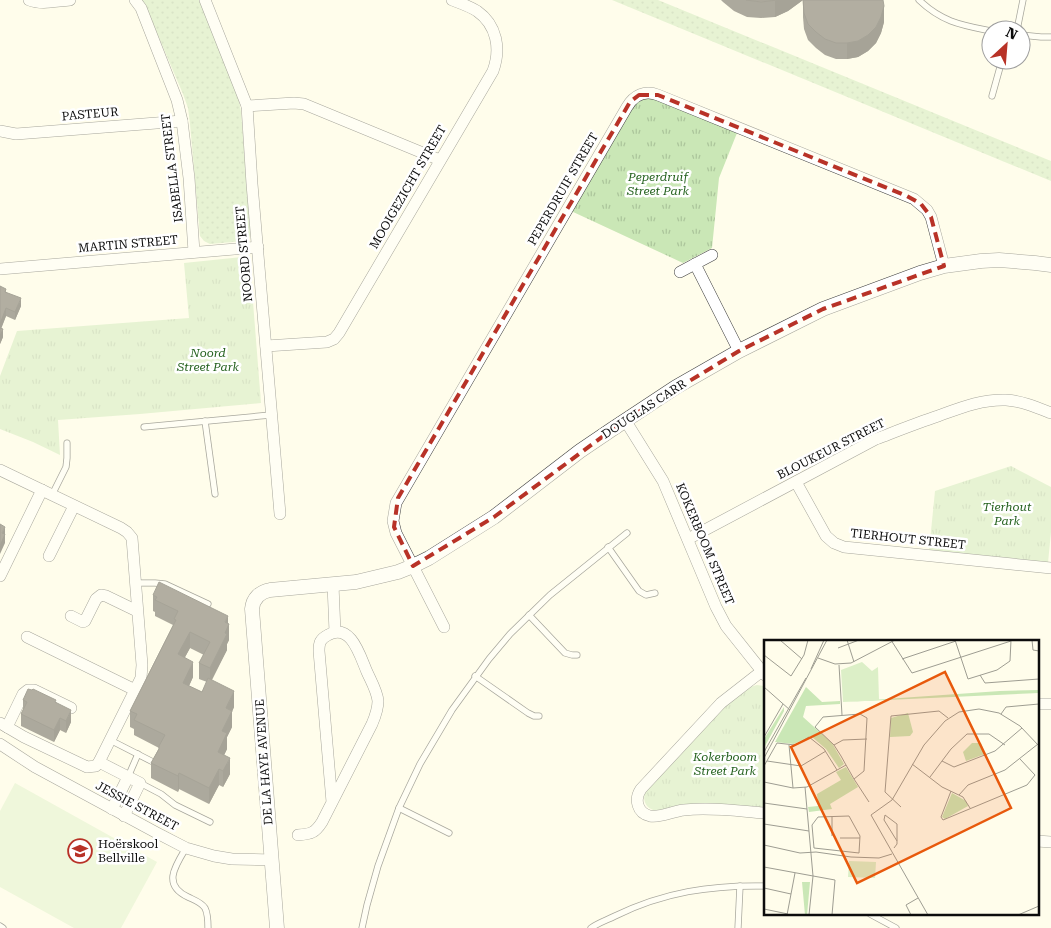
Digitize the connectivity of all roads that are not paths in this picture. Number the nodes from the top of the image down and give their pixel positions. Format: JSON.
{"nodes":[{"id":1,"x":29,"y":0,"type":"edge"},
{"id":2,"x":70,"y":0,"type":"edge"},
{"id":3,"x":135,"y":0,"type":"edge"},
{"id":4,"x":205,"y":0,"type":"edge"},
{"id":5,"x":452,"y":0,"type":"edge"},
{"id":6,"x":919,"y":0,"type":"edge"},
{"id":7,"x":1023,"y":0,"type":"edge"},
{"id":8,"x":1019,"y":20,"type":"edge"},
{"id":9,"x":981,"y":29,"type":"edge"},
{"id":10,"x":1031,"y":36,"type":"edge"},
{"id":11,"x":1051,"y":37,"type":"edge"},
{"id":12,"x":999,"y":70,"type":"edge"},
{"id":13,"x":992,"y":96,"type":"dead end"},
{"id":14,"x":247,"y":106,"type":"junction"},
{"id":15,"x":182,"y":121,"type":"junction"},
{"id":16,"x":0,"y":130,"type":"edge"},
{"id":17,"x":440,"y":160,"type":"junction"},
{"id":18,"x":258,"y":247,"type":"junction"},
{"id":19,"x":194,"y":252,"type":"junction"},
{"id":20,"x":712,"y":255,"type":"dead end"},
{"id":21,"x":695,"y":264,"type":"junction"},
{"id":22,"x":944,"y":266,"type":"junction"},
{"id":23,"x":1051,"y":266,"type":"edge"},
{"id":24,"x":0,"y":269,"type":"edge"},
{"id":25,"x":680,"y":272,"type":"dead end"},
{"id":26,"x":266,"y":346,"type":"junction"},
{"id":27,"x":739,"y":351,"type":"junction"},
{"id":28,"x":1051,"y":413,"type":"edge"},
{"id":29,"x":271,"y":415,"type":"junction"},
{"id":30,"x":625,"y":420,"type":"junction"},
{"id":31,"x":206,"y":422,"type":"junction"},
{"id":32,"x":144,"y":427,"type":"dead end"},
{"id":33,"x":67,"y":443,"type":"dead end"},
{"id":34,"x":0,"y":470,"type":"edge"},
{"id":35,"x":796,"y":482,"type":"junction"},
{"id":36,"x":47,"y":493,"type":"junction"},
{"id":37,"x":215,"y":494,"type":"dead end"},
{"id":38,"x":74,"y":506,"type":"junction"},
{"id":39,"x":280,"y":514,"type":"dead end"},
{"id":40,"x":627,"y":532,"type":"dead end"},
{"id":41,"x":688,"y":540,"type":"junction"},
{"id":42,"x":608,"y":547,"type":"junction"},
{"id":43,"x":49,"y":556,"type":"dead end"},
{"id":44,"x":413,"y":566,"type":"junction"},
{"id":45,"x":1051,"y":568,"type":"edge"},
{"id":46,"x":0,"y":576,"type":"edge"},
{"id":47,"x":135,"y":583,"type":"junction"},
{"id":48,"x":332,"y":585,"type":"junction"},
{"id":49,"x":655,"y":593,"type":"dead end"},
{"id":50,"x":257,"y":597,"type":"joint"},
{"id":51,"x":208,"y":604,"type":"edge"},
{"id":52,"x":137,"y":611,"type":"junction"},
{"id":53,"x":529,"y":615,"type":"junction"},
{"id":54,"x":71,"y":616,"type":"dead end"},
{"id":55,"x":444,"y":627,"type":"dead end"},
{"id":56,"x":335,"y":632,"type":"junction"},
{"id":57,"x":26,"y":637,"type":"dead end"},
{"id":58,"x":577,"y":655,"type":"dead end"},
{"id":59,"x":764,"y":673,"type":"edge"},
{"id":60,"x":476,"y":676,"type":"junction"},
{"id":61,"x":135,"y":690,"type":"junction"},
{"id":62,"x":1038,"y":704,"type":"edge"},
{"id":63,"x":1051,"y":704,"type":"edge"},
{"id":64,"x":70,"y":708,"type":"edge"},
{"id":65,"x":540,"y":716,"type":"dead end"},
{"id":66,"x":4,"y":725,"type":"edge"},
{"id":67,"x":110,"y":740,"type":"junction"},
{"id":68,"x":0,"y":744,"type":"edge"},
{"id":69,"x":138,"y":754,"type":"junction"},
{"id":70,"x":99,"y":762,"type":"junction"},
{"id":71,"x":155,"y":763,"type":"edge"},
{"id":72,"x":128,"y":776,"type":"junction"},
{"id":73,"x":140,"y":783,"type":"junction"},
{"id":74,"x":119,"y":795,"type":"junction"},
{"id":75,"x":131,"y":801,"type":"junction"},
{"id":76,"x":332,"y":802,"type":"junction"},
{"id":77,"x":398,"y":808,"type":"junction"},
{"id":78,"x":112,"y":809,"type":"junction"},
{"id":79,"x":764,"y":814,"type":"edge"},
{"id":80,"x":124,"y":816,"type":"junction"},
{"id":81,"x":210,"y":822,"type":"dead end"},
{"id":82,"x":449,"y":833,"type":"dead end"},
{"id":83,"x":298,"y":835,"type":"dead end"},
{"id":84,"x":1038,"y":841,"type":"edge"},
{"id":85,"x":1051,"y":842,"type":"edge"},
{"id":86,"x":186,"y":848,"type":"junction"},
{"id":87,"x":272,"y":860,"type":"junction"},
{"id":88,"x":740,"y":886,"type":"junction"},
{"id":89,"x":764,"y":886,"type":"edge"},
{"id":90,"x":874,"y":916,"type":"edge"},
{"id":91,"x":208,"y":928,"type":"edge"},
{"id":92,"x":277,"y":928,"type":"edge"},
{"id":93,"x":362,"y":928,"type":"edge"},
{"id":94,"x":591,"y":928,"type":"edge"},
{"id":95,"x":738,"y":928,"type":"edge"},
{"id":96,"x":896,"y":928,"type":"edge"}],
"edges":[{"from":1,"to":2,"type":"street"},
{"from":3,"to":15,"type":"street","name":"ISABELLA STREET"},
{"from":4,"to":14,"type":"street","name":"NOORD STREET"},
{"from":5,"to":17,"type":"street","name":"MOOIGEZICHT STREET"},
{"from":6,"to":9,"type":"lane"},
{"from":7,"to":8,"type":"lane"},
{"from":10,"to":11,"type":"lane"},
{"from":12,"to":13,"type":"lane"},
{"from":14,"to":17,"type":"street"},
{"from":14,"to":18,"type":"street","name":"NOORD STREET"},
{"from":15,"to":16,"type":"street","name":"PASTEUR"},
{"from":15,"to":19,"type":"street","name":"ISABELLA STREET"},
{"from":17,"to":26,"type":"street","name":"MOOIGEZICHT STREET"},
{"from":18,"to":19,"type":"street","name":"MARTIN STREET"},
{"from":18,"to":26,"type":"street","name":"NOORD STREET"},
{"from":19,"to":24,"type":"street","name":"MARTIN STREET"},
{"from":20,"to":21,"type":"street"},
{"from":21,"to":25,"type":"street"},
{"from":21,"to":27,"type":"street"},
{"from":22,"to":23,"type":"street","name":"DOUGLAS CARR"},
{"from":22,"to":27,"type":"street","name":"DOUGLAS CARR"},
{"from":22,"to":44,"type":"street","name":"PEPERDRUIF STREET"},
{"from":26,"to":29,"type":"street","name":"NOORD STREET"},
{"from":27,"to":30,"type":"street","name":"DOUGLAS CARR"},
{"from":28,"to":35,"type":"street","name":"BLOUKEUR STREET"},
{"from":29,"to":31,"type":"lane"},
{"from":29,"to":39,"type":"street","name":"NOORD STREET"},
{"from":30,"to":41,"type":"street","name":"KOKERBOOM STREET"},
{"from":30,"to":44,"type":"street","name":"DOUGLAS CARR"},
{"from":31,"to":32,"type":"lane"},
{"from":31,"to":37,"type":"lane"},
{"from":33,"to":36,"type":"lane"},
{"from":34,"to":36,"type":"street"},
{"from":35,"to":41,"type":"street","name":"BLOUKEUR STREET"},
{"from":35,"to":45,"type":"street","name":"TIERHOUT STREET"},
{"from":36,"to":38,"type":"street"},
{"from":36,"to":46,"type":"street"},
{"from":38,"to":43,"type":"street"},
{"from":38,"to":47,"type":"street"},
{"from":40,"to":42,"type":"lane"},
{"from":41,"to":59,"type":"street","name":"KOKERBOOM STREET"},
{"from":42,"to":49,"type":"lane"},
{"from":42,"to":53,"type":"lane"},
{"from":44,"to":48,"type":"street","name":"DOUGLAS CARR"},
{"from":44,"to":55,"type":"street","name":"PEPERDRUIF STREET"},
{"from":47,"to":51,"type":"lane"},
{"from":47,"to":52,"type":"street"},
{"from":48,"to":50,"type":"street","name":"DOUGLAS CARR"},
{"from":48,"to":56,"type":"street"},
{"from":50,"to":87,"type":"street","name":"DE LA HAYE AVENUE"},
{"from":52,"to":54,"type":"street"},
{"from":52,"to":61,"type":"street"},
{"from":53,"to":58,"type":"lane"},
{"from":53,"to":60,"type":"lane"},
{"from":56,"to":76,"type":"street"},
{"from":56,"to":76,"type":"street"},
{"from":57,"to":61,"type":"street"},
{"from":59,"to":79,"type":"street"},
{"from":60,"to":65,"type":"lane"},
{"from":60,"to":77,"type":"lane"},
{"from":61,"to":67,"type":"street"},
{"from":62,"to":63,"type":"street"},
{"from":64,"to":66,"type":"street"},
{"from":66,"to":70,"type":"street"},
{"from":67,"to":69,"type":"lane"},
{"from":67,"to":70,"type":"street"},
{"from":68,"to":78,"type":"street","name":"JESSIE STREET"},
{"from":69,"to":71,"type":"lane"},
{"from":69,"to":72,"type":"lane"},
{"from":70,"to":72,"type":"street"},
{"from":72,"to":73,"type":"street"},
{"from":72,"to":74,"type":"street"},
{"from":73,"to":75,"type":"street"},
{"from":73,"to":81,"type":"lane"},
{"from":74,"to":75,"type":"street"},
{"from":74,"to":78,"type":"street"},
{"from":75,"to":80,"type":"street"},
{"from":76,"to":83,"type":"street"},
{"from":77,"to":82,"type":"lane"},
{"from":77,"to":93,"type":"lane"},
{"from":78,"to":80,"type":"street","name":"JESSIE STREET"},
{"from":80,"to":86,"type":"street","name":"JESSIE STREET"},
{"from":84,"to":85,"type":"street"},
{"from":86,"to":87,"type":"street","name":"JESSIE STREET"},
{"from":86,"to":91,"type":"lane"},
{"from":87,"to":92,"type":"street","name":"DE LA HAYE AVENUE"},
{"from":88,"to":89,"type":"lane"},
{"from":88,"to":94,"type":"lane"},
{"from":88,"to":95,"type":"lane"},
{"from":90,"to":96,"type":"lane"}]}
